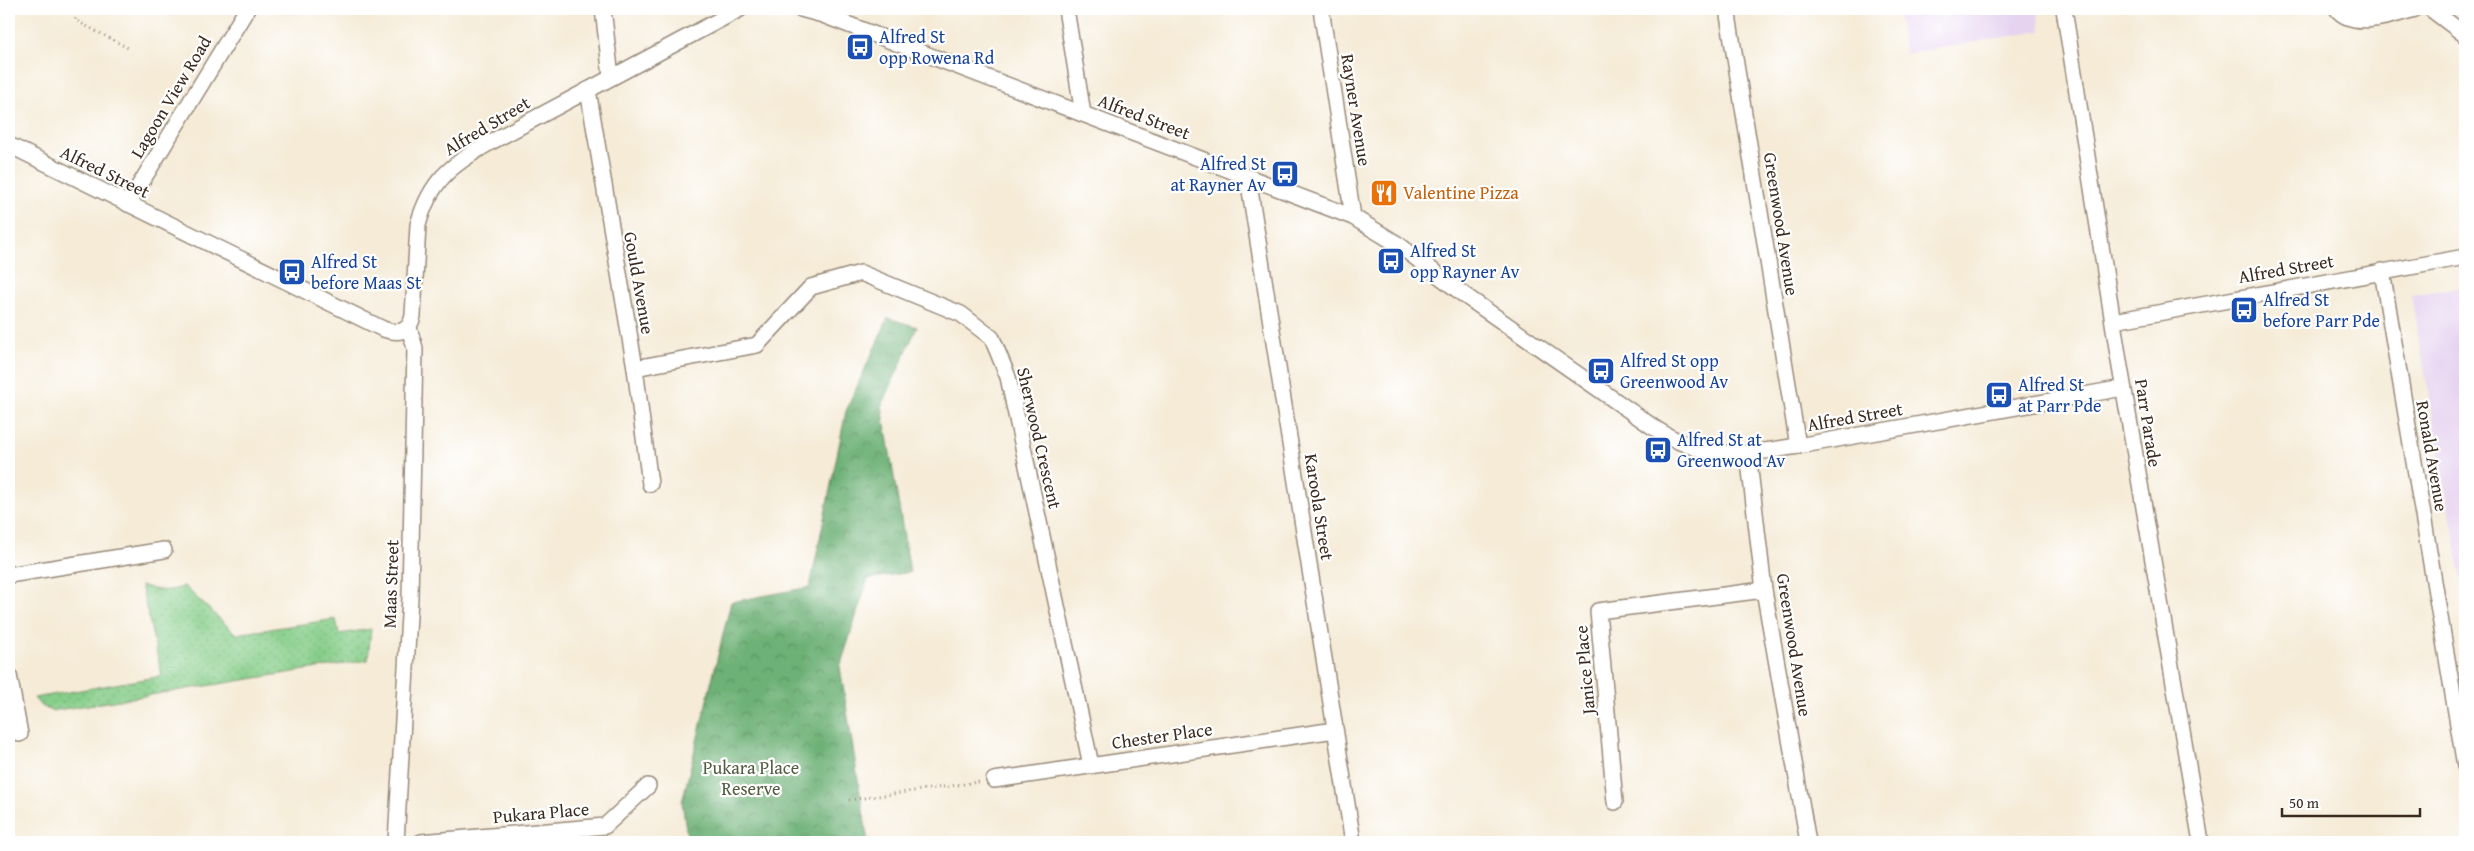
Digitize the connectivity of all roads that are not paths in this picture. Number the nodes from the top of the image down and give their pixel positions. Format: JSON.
{"nodes":[{"id":1,"x":247,"y":9,"type":"edge"},
{"id":2,"x":603,"y":9,"type":"edge"},
{"id":3,"x":740,"y":9,"type":"edge"},
{"id":4,"x":801,"y":9,"type":"edge"},
{"id":5,"x":1066,"y":9,"type":"edge"},
{"id":6,"x":1321,"y":9,"type":"edge"},
{"id":7,"x":1727,"y":9,"type":"edge"},
{"id":8,"x":2064,"y":9,"type":"edge"},
{"id":9,"x":2337,"y":9,"type":"edge"},
{"id":10,"x":2415,"y":9,"type":"edge"},
{"id":11,"x":2431,"y":9,"type":"edge"},
{"id":12,"x":822,"y":12,"type":"edge"},
{"id":13,"x":2465,"y":35,"type":"edge"},
{"id":14,"x":611,"y":77,"type":"junction"},
{"id":15,"x":588,"y":90,"type":"junction"},
{"id":16,"x":1083,"y":114,"type":"junction"},
{"id":17,"x":9,"y":145,"type":"edge"},
{"id":18,"x":1248,"y":178,"type":"junction"},
{"id":19,"x":128,"y":204,"type":"junction"},
{"id":20,"x":1353,"y":217,"type":"junction"},
{"id":21,"x":2465,"y":257,"type":"edge"},
{"id":22,"x":2382,"y":271,"type":"junction"},
{"id":23,"x":2114,"y":321,"type":"junction"},
{"id":24,"x":409,"y":328,"type":"junction"},
{"id":25,"x":635,"y":368,"type":"junction"},
{"id":26,"x":2123,"y":388,"type":"junction"},
{"id":27,"x":1798,"y":446,"type":"junction"},
{"id":28,"x":1748,"y":454,"type":"junction"},
{"id":29,"x":650,"y":484,"type":"dead end"},
{"id":30,"x":164,"y":550,"type":"dead end"},
{"id":31,"x":9,"y":575,"type":"edge"},
{"id":32,"x":1764,"y":590,"type":"junction"},
{"id":33,"x":9,"y":675,"type":"edge"},
{"id":34,"x":1335,"y":730,"type":"junction"},
{"id":35,"x":20,"y":734,"type":"dead end"},
{"id":36,"x":1091,"y":765,"type":"junction"},
{"id":37,"x":2465,"y":766,"type":"edge"},
{"id":38,"x":994,"y":780,"type":"road end"},
{"id":39,"x":648,"y":786,"type":"dead end"},
{"id":40,"x":1615,"y":802,"type":"dead end"},
{"id":41,"x":396,"y":842,"type":"edge"},
{"id":42,"x":421,"y":842,"type":"edge"},
{"id":43,"x":1353,"y":842,"type":"edge"},
{"id":44,"x":1808,"y":842,"type":"edge"},
{"id":45,"x":2201,"y":842,"type":"edge"}],
"edges":[{"from":1,"to":19,"type":"street","name":"Lagoon View Road"},
{"from":2,"to":14,"type":"street"},
{"from":3,"to":14,"type":"street","name":"Alfred Street"},
{"from":4,"to":12,"type":"street","name":"Alfred Street"},
{"from":5,"to":16,"type":"street"},
{"from":6,"to":20,"type":"street","name":"Rayner Avenue"},
{"from":7,"to":27,"type":"street","name":"Greenwood Avenue"},
{"from":8,"to":23,"type":"street","name":"Parr Parade"},
{"from":9,"to":10,"type":"street"},
{"from":11,"to":13,"type":"street"},
{"from":12,"to":16,"type":"street","name":"Alfred Street"},
{"from":14,"to":15,"type":"street","name":"Alfred Street"},
{"from":15,"to":24,"type":"street","name":"Alfred Street"},
{"from":15,"to":25,"type":"street","name":"Gould Avenue"},
{"from":16,"to":18,"type":"street","name":"Alfred Street"},
{"from":17,"to":19,"type":"street","name":"Alfred Street"},
{"from":18,"to":20,"type":"street","name":"Alfred Street"},
{"from":18,"to":34,"type":"street","name":"Karoola Street"},
{"from":19,"to":24,"type":"street","name":"Alfred Street"},
{"from":20,"to":28,"type":"street","name":"Alfred Street"},
{"from":21,"to":22,"type":"street","name":"Alfred Street"},
{"from":22,"to":23,"type":"street","name":"Alfred Street"},
{"from":22,"to":37,"type":"street","name":"Ronald Avenue"},
{"from":23,"to":26,"type":"street","name":"Parr Parade"},
{"from":24,"to":41,"type":"street","name":"Maas Street"},
{"from":25,"to":29,"type":"street","name":"Gould Avenue"},
{"from":25,"to":36,"type":"street","name":"Sherwood Crescent"},
{"from":26,"to":27,"type":"street","name":"Alfred Street"},
{"from":26,"to":45,"type":"street","name":"Parr Parade"},
{"from":27,"to":28,"type":"street","name":"Alfred Street"},
{"from":28,"to":32,"type":"street","name":"Greenwood Avenue"},
{"from":30,"to":31,"type":"street"},
{"from":32,"to":40,"type":"street","name":"Janice Place"},
{"from":32,"to":44,"type":"street","name":"Greenwood Avenue"},
{"from":33,"to":35,"type":"street"},
{"from":34,"to":36,"type":"street","name":"Chester Place"},
{"from":34,"to":43,"type":"street","name":"Karoola Street"},
{"from":36,"to":38,"type":"street","name":"Chester Place"},
{"from":39,"to":42,"type":"street","name":"Pukara Place"}]}
